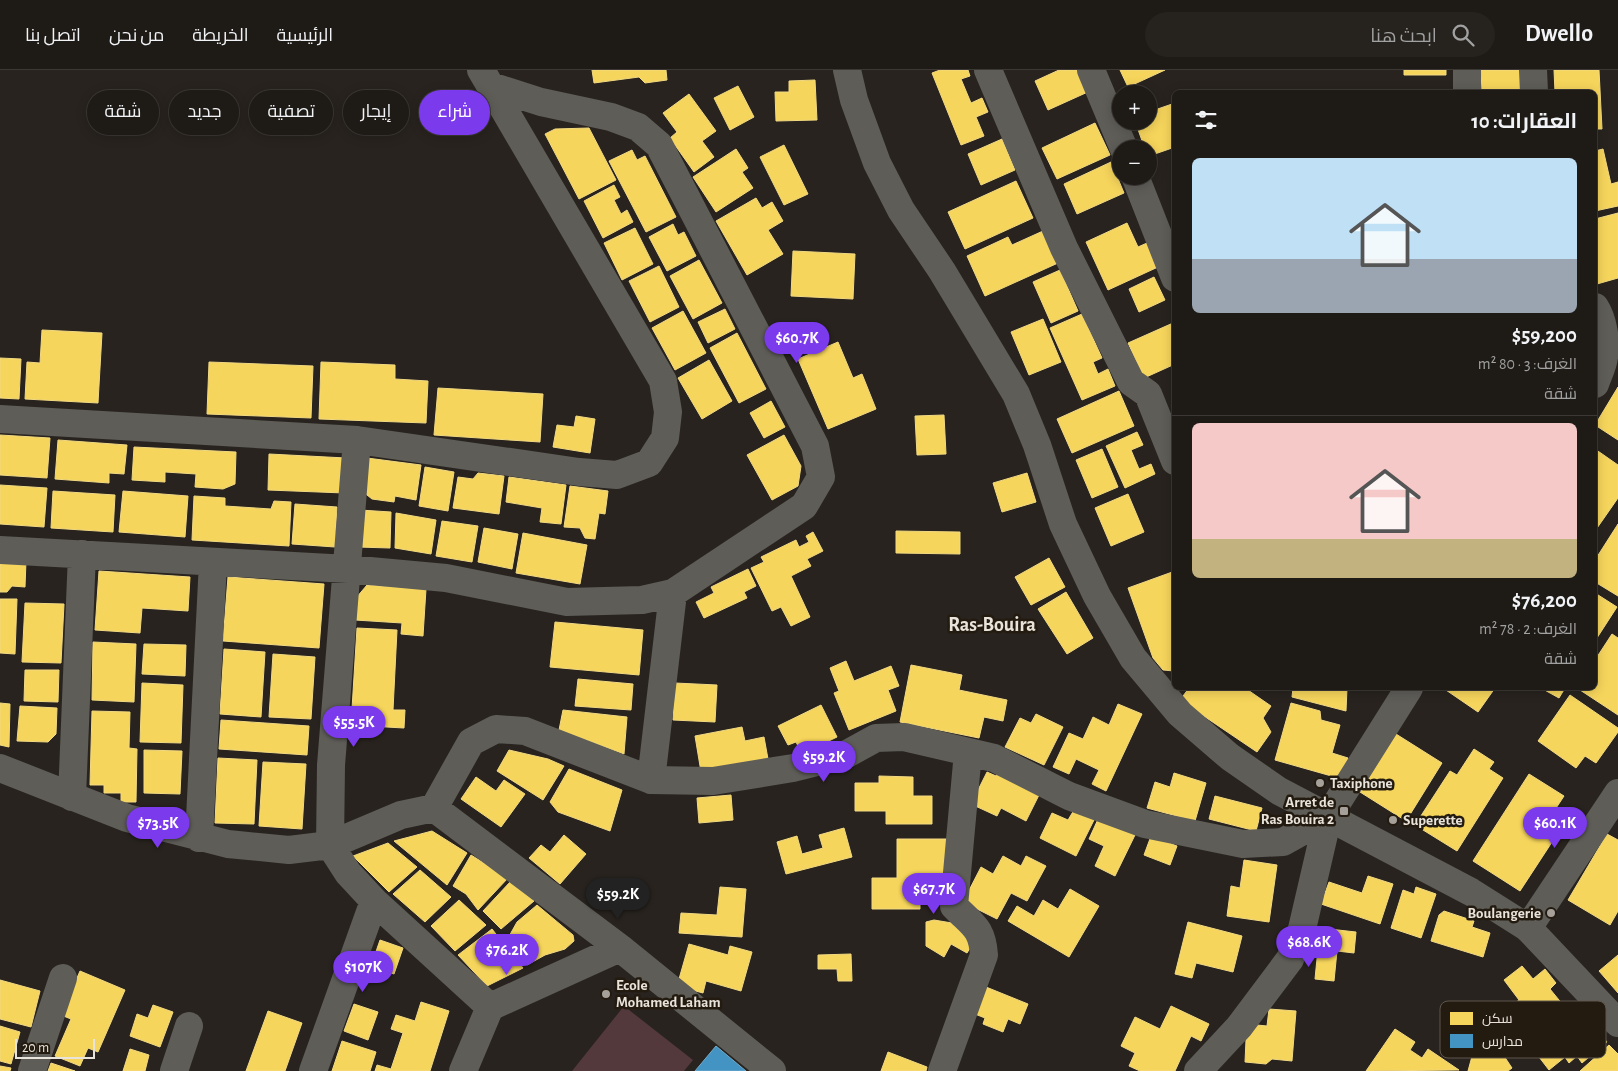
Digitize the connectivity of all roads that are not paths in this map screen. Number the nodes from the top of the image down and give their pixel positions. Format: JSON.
{"nodes":[{"id":1,"x":848,"y":70,"type":"edge"},
{"id":2,"x":988,"y":70,"type":"edge"},
{"id":3,"x":1092,"y":70,"type":"edge"},
{"id":4,"x":1467,"y":70,"type":"edge"},
{"id":5,"x":1534,"y":70,"type":"edge"},
{"id":6,"x":486,"y":78,"type":"edge"},
{"id":7,"x":1468,"y":90,"type":"edge"},
{"id":8,"x":1534,"y":90,"type":"edge"},
{"id":9,"x":1120,"y":140,"type":"edge"},
{"id":10,"x":1139,"y":185,"type":"edge"},
{"id":11,"x":1172,"y":270,"type":"edge"},
{"id":12,"x":1597,"y":310,"type":"edge"},
{"id":13,"x":1597,"y":379,"type":"edge"},
{"id":14,"x":0,"y":419,"type":"edge"},
{"id":15,"x":357,"y":440,"type":"junction"},
{"id":16,"x":1172,"y":454,"type":"edge"},
{"id":17,"x":0,"y":550,"type":"edge"},
{"id":18,"x":82,"y":554,"type":"junction"},
{"id":19,"x":213,"y":562,"type":"junction"},
{"id":20,"x":348,"y":569,"type":"junction"},
{"id":21,"x":674,"y":593,"type":"junction"},
{"id":22,"x":1407,"y":690,"type":"edge"},
{"id":23,"x":968,"y":752,"type":"junction"},
{"id":24,"x":0,"y":768,"type":"edge"},
{"id":25,"x":651,"y":780,"type":"junction"},
{"id":26,"x":1618,"y":793,"type":"edge"},
{"id":27,"x":72,"y":797,"type":"junction"},
{"id":28,"x":434,"y":808,"type":"junction"},
{"id":29,"x":1328,"y":817,"type":"junction"},
{"id":30,"x":199,"y":838,"type":"junction"},
{"id":31,"x":330,"y":845,"type":"junction"},
{"id":32,"x":374,"y":901,"type":"junction"},
{"id":33,"x":1528,"y":928,"type":"junction"},
{"id":34,"x":620,"y":948,"type":"junction"},
{"id":35,"x":63,"y":978,"type":"dead end"},
{"id":36,"x":1597,"y":1001,"type":"edge"},
{"id":37,"x":490,"y":1008,"type":"junction"},
{"id":38,"x":1606,"y":1010,"type":"edge"},
{"id":39,"x":1618,"y":1023,"type":"edge"},
{"id":40,"x":189,"y":1026,"type":"dead end"},
{"id":41,"x":32,"y":1071,"type":"edge"},
{"id":42,"x":174,"y":1071,"type":"edge"},
{"id":43,"x":313,"y":1071,"type":"edge"},
{"id":44,"x":463,"y":1071,"type":"edge"},
{"id":45,"x":772,"y":1071,"type":"edge"},
{"id":46,"x":942,"y":1071,"type":"edge"},
{"id":47,"x":1198,"y":1071,"type":"edge"}],
"edges":[{"from":1,"to":29,"type":"street"},
{"from":2,"to":16,"type":"street"},
{"from":3,"to":9,"type":"street"},
{"from":4,"to":7,"type":"street"},
{"from":5,"to":8,"type":"street"},
{"from":6,"to":15,"type":"street"},
{"from":6,"to":21,"type":"street"},
{"from":10,"to":11,"type":"street"},
{"from":12,"to":13,"type":"street"},
{"from":14,"to":15,"type":"street"},
{"from":15,"to":20,"type":"street"},
{"from":17,"to":18,"type":"street"},
{"from":18,"to":19,"type":"street"},
{"from":18,"to":27,"type":"street"},
{"from":19,"to":20,"type":"street"},
{"from":19,"to":30,"type":"street"},
{"from":20,"to":21,"type":"street"},
{"from":20,"to":31,"type":"street"},
{"from":21,"to":25,"type":"street"},
{"from":22,"to":29,"type":"street"},
{"from":23,"to":25,"type":"street"},
{"from":23,"to":29,"type":"street"},
{"from":23,"to":46,"type":"street"},
{"from":24,"to":27,"type":"street"},
{"from":25,"to":28,"type":"street"},
{"from":26,"to":33,"type":"street"},
{"from":27,"to":30,"type":"street"},
{"from":28,"to":31,"type":"street"},
{"from":28,"to":34,"type":"street"},
{"from":29,"to":33,"type":"street"},
{"from":29,"to":47,"type":"street"},
{"from":30,"to":31,"type":"street"},
{"from":31,"to":32,"type":"street"},
{"from":32,"to":37,"type":"street"},
{"from":32,"to":43,"type":"street"},
{"from":33,"to":36,"type":"street"},
{"from":34,"to":37,"type":"street"},
{"from":34,"to":45,"type":"street"},
{"from":35,"to":41,"type":"street"},
{"from":37,"to":44,"type":"street"},
{"from":38,"to":39,"type":"street"},
{"from":40,"to":42,"type":"street"}]}
